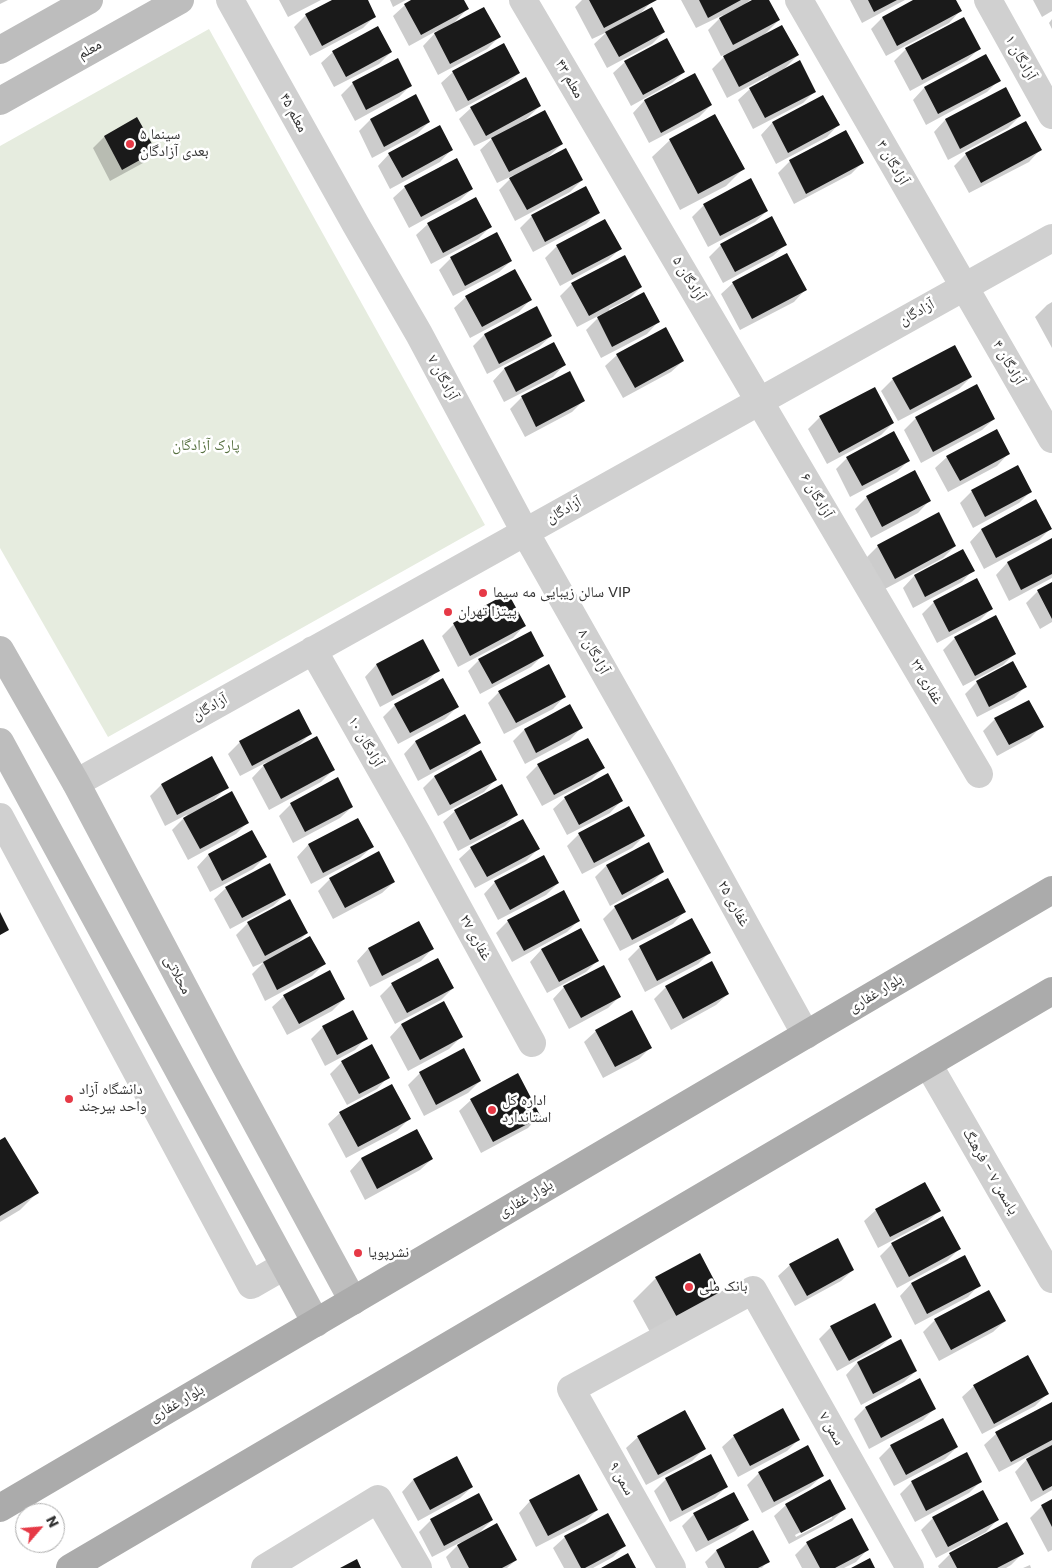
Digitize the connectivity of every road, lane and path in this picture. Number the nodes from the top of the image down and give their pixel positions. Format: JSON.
{"nodes":[{"id":1,"x":89,"y":0,"type":"edge"},
{"id":2,"x":180,"y":0,"type":"edge"},
{"id":3,"x":230,"y":0,"type":"edge"},
{"id":4,"x":523,"y":0,"type":"edge"},
{"id":5,"x":799,"y":0,"type":"edge"},
{"id":6,"x":988,"y":0,"type":"edge"},
{"id":7,"x":0,"y":50,"type":"edge"},
{"id":8,"x":0,"y":101,"type":"edge"},
{"id":9,"x":1052,"y":115,"type":"edge"},
{"id":10,"x":616,"y":157,"type":"joint"},
{"id":11,"x":356,"y":226,"type":"joint"},
{"id":12,"x":1052,"y":238,"type":"edge"},
{"id":13,"x":963,"y":287,"type":"junction"},
{"id":14,"x":760,"y":400,"type":"junction"},
{"id":15,"x":1052,"y":439,"type":"edge"},
{"id":16,"x":526,"y":532,"type":"junction"},
{"id":17,"x":872,"y":591,"type":"joint"},
{"id":18,"x":0,"y":650,"type":"edge"},
{"id":19,"x":313,"y":650,"type":"junction"},
{"id":20,"x":0,"y":742,"type":"edge"},
{"id":21,"x":661,"y":772,"type":"joint"},
{"id":22,"x":979,"y":774,"type":"dead end"},
{"id":23,"x":76,"y":783,"type":"junction"},
{"id":24,"x":0,"y":817,"type":"edge"},
{"id":25,"x":417,"y":833,"type":"joint"},
{"id":26,"x":1052,"y":890,"type":"edge"},
{"id":27,"x":1052,"y":992,"type":"edge"},
{"id":28,"x":153,"y":1023,"type":"junction"},
{"id":29,"x":806,"y":1035,"type":"junction"},
{"id":30,"x":121,"y":1040,"type":"junction"},
{"id":31,"x":532,"y":1043,"type":"dead end"},
{"id":32,"x":928,"y":1064,"type":"junction"},
{"id":33,"x":210,"y":1129,"type":"junction"},
{"id":34,"x":178,"y":1149,"type":"junction"},
{"id":35,"x":284,"y":1266,"type":"junction"},
{"id":36,"x":1052,"y":1279,"type":"edge"},
{"id":37,"x":353,"y":1301,"type":"junction"},
{"id":38,"x":316,"y":1323,"type":"junction"},
{"id":39,"x":571,"y":1389,"type":"joint"},
{"id":40,"x":0,"y":1508,"type":"edge"},
{"id":41,"x":70,"y":1568,"type":"edge"},
{"id":42,"x":265,"y":1568,"type":"edge"},
{"id":43,"x":418,"y":1568,"type":"edge"},
{"id":44,"x":672,"y":1568,"type":"edge"},
{"id":45,"x":910,"y":1568,"type":"edge"}],
"edges":[{"from":1,"to":7,"type":"main road"},
{"from":2,"to":8,"type":"main road","name":"معلم"},
{"from":3,"to":11,"type":"street","name":"معلم ۴۵"},
{"from":4,"to":10,"type":"street","name":"معلم ۴۳"},
{"from":5,"to":13,"type":"street","name":"آزادگان ۳"},
{"from":6,"to":9,"type":"street","name":"آزادگان ۱"},
{"from":10,"to":14,"type":"street","name":"آزادگان ۵"},
{"from":11,"to":16,"type":"street","name":"آزادگان ۷"},
{"from":12,"to":13,"type":"street","name":"آزادگان"},
{"from":13,"to":14,"type":"street","name":"آزادگان"},
{"from":13,"to":15,"type":"street","name":"آزادگان ۴"},
{"from":14,"to":16,"type":"street","name":"آزادگان"},
{"from":14,"to":17,"type":"street","name":"آزادگان ۶"},
{"from":16,"to":19,"type":"street","name":"آزادگان"},
{"from":16,"to":21,"type":"street","name":"آزادگان ۸"},
{"from":17,"to":22,"type":"street","name":"غفاری ۲۳"},
{"from":18,"to":23,"type":"main road","name":"محلاتی"},
{"from":19,"to":23,"type":"street","name":"آزادگان"},
{"from":19,"to":25,"type":"street","name":"آزادگان ۱۰"},
{"from":20,"to":28,"type":"main road"},
{"from":21,"to":29,"type":"street","name":"غفاری ۲۵"},
{"from":23,"to":37,"type":"main road","name":"محلاتی"},
{"from":24,"to":30,"type":"street"},
{"from":25,"to":31,"type":"street","name":"غفاری ۲۷"},
{"from":26,"to":29,"type":"main road","name":"بلوار غفاری"},
{"from":27,"to":32,"type":"main road"},
{"from":28,"to":30,"type":"street"},
{"from":28,"to":33,"type":"main road"},
{"from":29,"to":37,"type":"main road","name":"بلوار غفاری"},
{"from":30,"to":34,"type":"street"},
{"from":32,"to":36,"type":"street","name":"یاسمن ۷ - فرهنگ"},
{"from":32,"to":41,"type":"main road"},
{"from":33,"to":34,"type":"street"},
{"from":33,"to":35,"type":"main road"},
{"from":34,"to":35,"type":"street"},
{"from":35,"to":38,"type":"main road"},
{"from":37,"to":38,"type":"main road","name":"بلوار غفاری"},
{"from":38,"to":40,"type":"main road","name":"بلوار غفاری"},
{"from":39,"to":44,"type":"street","name":"سمن ۹"},
{"from":39,"to":45,"type":"street","name":"سمن ۷"},
{"from":42,"to":43,"type":"street"}]}
